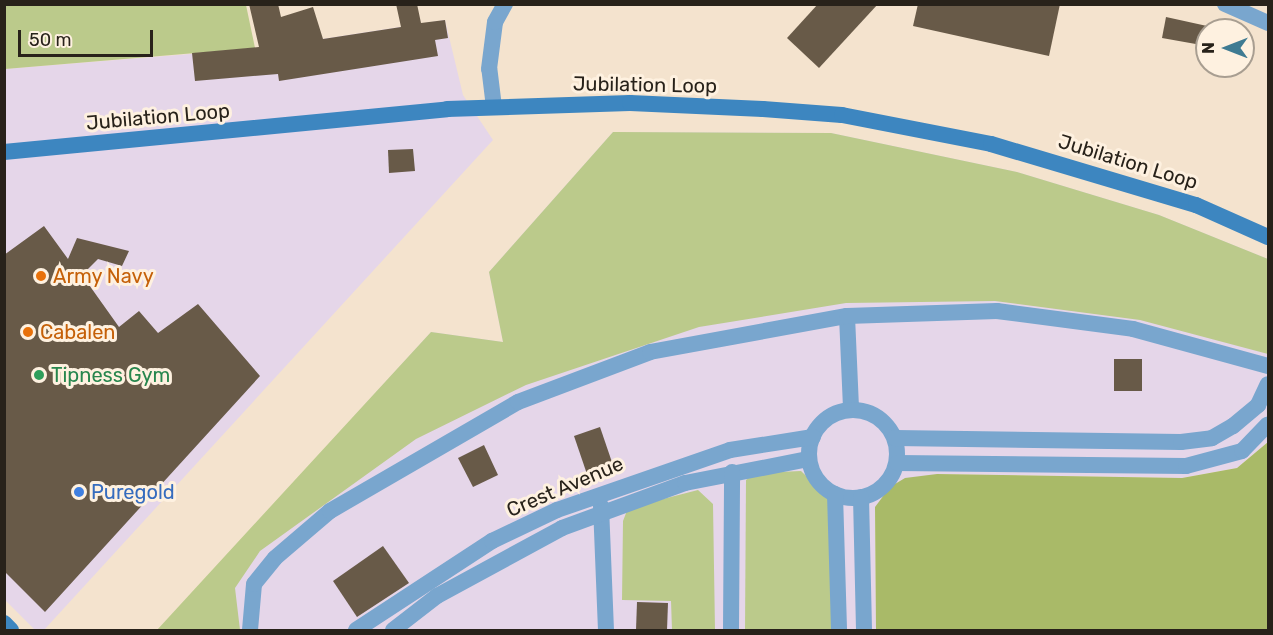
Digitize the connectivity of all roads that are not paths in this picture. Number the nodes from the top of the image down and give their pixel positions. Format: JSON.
{"nodes":[{"id":1,"x":505,"y":4,"type":"edge"},
{"id":2,"x":1225,"y":4,"type":"edge"},
{"id":3,"x":1266,"y":16,"type":"edge"},
{"id":4,"x":495,"y":107,"type":"junction"},
{"id":5,"x":4,"y":152,"type":"edge"},
{"id":6,"x":1269,"y":237,"type":"edge"},
{"id":7,"x":847,"y":316,"type":"junction"},
{"id":8,"x":1269,"y":366,"type":"edge"},
{"id":9,"x":1269,"y":384,"type":"edge"},
{"id":10,"x":851,"y":409,"type":"junction"},
{"id":11,"x":1269,"y":424,"type":"edge"},
{"id":12,"x":813,"y":437,"type":"junction"},
{"id":13,"x":895,"y":438,"type":"junction"},
{"id":14,"x":809,"y":459,"type":"junction"},
{"id":15,"x":897,"y":463,"type":"junction"},
{"id":16,"x":732,"y":472,"type":"junction"},
{"id":17,"x":596,"y":494,"type":"junction"},
{"id":18,"x":835,"y":494,"type":"junction"},
{"id":19,"x":861,"y":497,"type":"junction"},
{"id":20,"x":604,"y":514,"type":"junction"},
{"id":21,"x":4,"y":624,"type":"edge"},
{"id":22,"x":11,"y":630,"type":"edge"},
{"id":23,"x":250,"y":630,"type":"edge"},
{"id":24,"x":356,"y":630,"type":"edge"},
{"id":25,"x":393,"y":630,"type":"edge"},
{"id":26,"x":606,"y":630,"type":"edge"},
{"id":27,"x":731,"y":630,"type":"edge"},
{"id":28,"x":839,"y":630,"type":"edge"},
{"id":29,"x":864,"y":630,"type":"edge"}],
"edges":[{"from":1,"to":4,"type":"street"},
{"from":2,"to":3,"type":"street"},
{"from":4,"to":5,"type":"main road","name":"Jubilation Loop"},
{"from":4,"to":6,"type":"main road","name":"Jubilation Loop"},
{"from":7,"to":8,"type":"street"},
{"from":7,"to":10,"type":"street"},
{"from":7,"to":23,"type":"street"},
{"from":9,"to":13,"type":"street"},
{"from":10,"to":12,"type":"street"},
{"from":10,"to":13,"type":"street"},
{"from":11,"to":15,"type":"street"},
{"from":12,"to":14,"type":"street"},
{"from":12,"to":17,"type":"street","name":"Crest Avenue"},
{"from":13,"to":15,"type":"street"},
{"from":14,"to":16,"type":"street","name":"Crest Avenue"},
{"from":14,"to":18,"type":"street"},
{"from":15,"to":19,"type":"street"},
{"from":16,"to":20,"type":"street","name":"Crest Avenue"},
{"from":16,"to":27,"type":"street"},
{"from":17,"to":20,"type":"street"},
{"from":17,"to":24,"type":"street","name":"Crest Avenue"},
{"from":18,"to":19,"type":"street"},
{"from":18,"to":28,"type":"street"},
{"from":19,"to":29,"type":"street"},
{"from":20,"to":25,"type":"street","name":"Crest Avenue"},
{"from":20,"to":26,"type":"street"},
{"from":21,"to":22,"type":"main road"}]}
